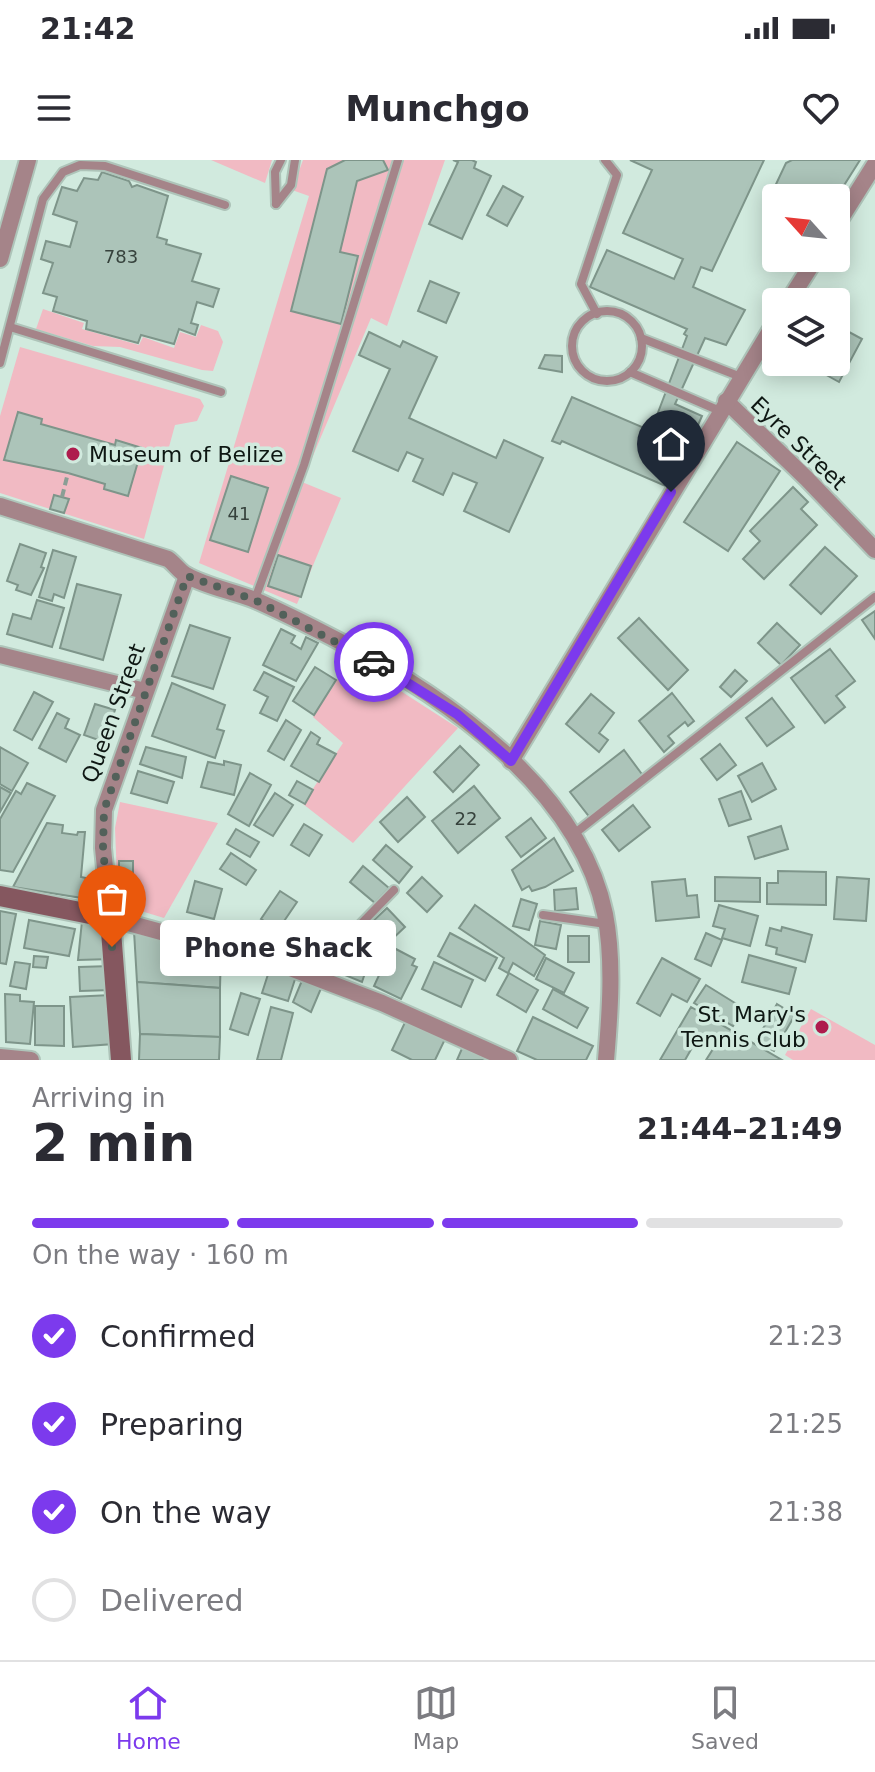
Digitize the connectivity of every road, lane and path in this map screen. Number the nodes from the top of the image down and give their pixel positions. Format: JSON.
{"nodes":[{"id":1,"x":28,"y":160,"type":"edge"},
{"id":2,"x":281,"y":160,"type":"edge"},
{"id":3,"x":295,"y":160,"type":"edge"},
{"id":4,"x":398,"y":160,"type":"edge"},
{"id":5,"x":605,"y":160,"type":"edge"},
{"id":6,"x":875,"y":164,"type":"edge"},
{"id":7,"x":850,"y":204,"type":"edge"},
{"id":8,"x":225,"y":205,"type":"dead end"},
{"id":9,"x":0,"y":259,"type":"edge"},
{"id":10,"x":597,"y":314,"type":"junction"},
{"id":11,"x":10,"y":327,"type":"junction"},
{"id":12,"x":641,"y":338,"type":"junction"},
{"id":13,"x":762,"y":343,"type":"edge"},
{"id":14,"x":0,"y":363,"type":"edge"},
{"id":15,"x":630,"y":372,"type":"junction"},
{"id":16,"x":741,"y":377,"type":"junction"},
{"id":17,"x":221,"y":392,"type":"dead end"},
{"id":18,"x":723,"y":406,"type":"junction"},
{"id":19,"x":68,"y":473,"type":"dead end"},
{"id":20,"x":62,"y":497,"type":"dead end"},
{"id":21,"x":0,"y":506,"type":"edge"},
{"id":22,"x":875,"y":550,"type":"edge"},
{"id":23,"x":187,"y":576,"type":"junction"},
{"id":24,"x":875,"y":597,"type":"edge"},
{"id":25,"x":255,"y":600,"type":"junction"},
{"id":26,"x":0,"y":655,"type":"edge"},
{"id":27,"x":145,"y":691,"type":"junction"},
{"id":28,"x":511,"y":761,"type":"junction"},
{"id":29,"x":574,"y":834,"type":"junction"},
{"id":30,"x":394,"y":890,"type":"dead end"},
{"id":31,"x":0,"y":896,"type":"edge"},
{"id":32,"x":543,"y":915,"type":"dead end"},
{"id":33,"x":110,"y":918,"type":"junction"},
{"id":34,"x":606,"y":924,"type":"junction"},
{"id":35,"x":311,"y":975,"type":"junction"},
{"id":36,"x":0,"y":1057,"type":"edge"},
{"id":37,"x":31,"y":1060,"type":"edge"},
{"id":38,"x":121,"y":1060,"type":"edge"},
{"id":39,"x":509,"y":1060,"type":"edge"},
{"id":40,"x":606,"y":1060,"type":"edge"}],
"edges":[{"from":1,"to":9,"type":"street"},
{"from":2,"to":3,"type":"lane"},
{"from":4,"to":25,"type":"lane"},
{"from":5,"to":10,"type":"lane"},
{"from":6,"to":7,"type":"street"},
{"from":8,"to":11,"type":"lane"},
{"from":10,"to":12,"type":"lane"},
{"from":10,"to":15,"type":"lane"},
{"from":11,"to":14,"type":"lane"},
{"from":11,"to":17,"type":"lane"},
{"from":12,"to":15,"type":"lane"},
{"from":12,"to":16,"type":"lane"},
{"from":13,"to":16,"type":"street"},
{"from":15,"to":18,"type":"lane"},
{"from":16,"to":18,"type":"street"},
{"from":18,"to":22,"type":"street","name":"Eyre Street"},
{"from":18,"to":28,"type":"street"},
{"from":19,"to":20,"type":"path"},
{"from":21,"to":23,"type":"street"},
{"from":23,"to":25,"type":"street"},
{"from":23,"to":27,"type":"street","name":"Queen Street"},
{"from":24,"to":29,"type":"lane"},
{"from":25,"to":28,"type":"street"},
{"from":26,"to":27,"type":"street"},
{"from":27,"to":33,"type":"street","name":"Queen Street"},
{"from":28,"to":29,"type":"street"},
{"from":29,"to":34,"type":"street"},
{"from":30,"to":35,"type":"lane"},
{"from":31,"to":33,"type":"street"},
{"from":32,"to":34,"type":"lane"},
{"from":33,"to":35,"type":"street"},
{"from":33,"to":38,"type":"street","name":"Queen Street"},
{"from":34,"to":40,"type":"street"},
{"from":35,"to":39,"type":"street"},
{"from":36,"to":37,"type":"street"}]}
